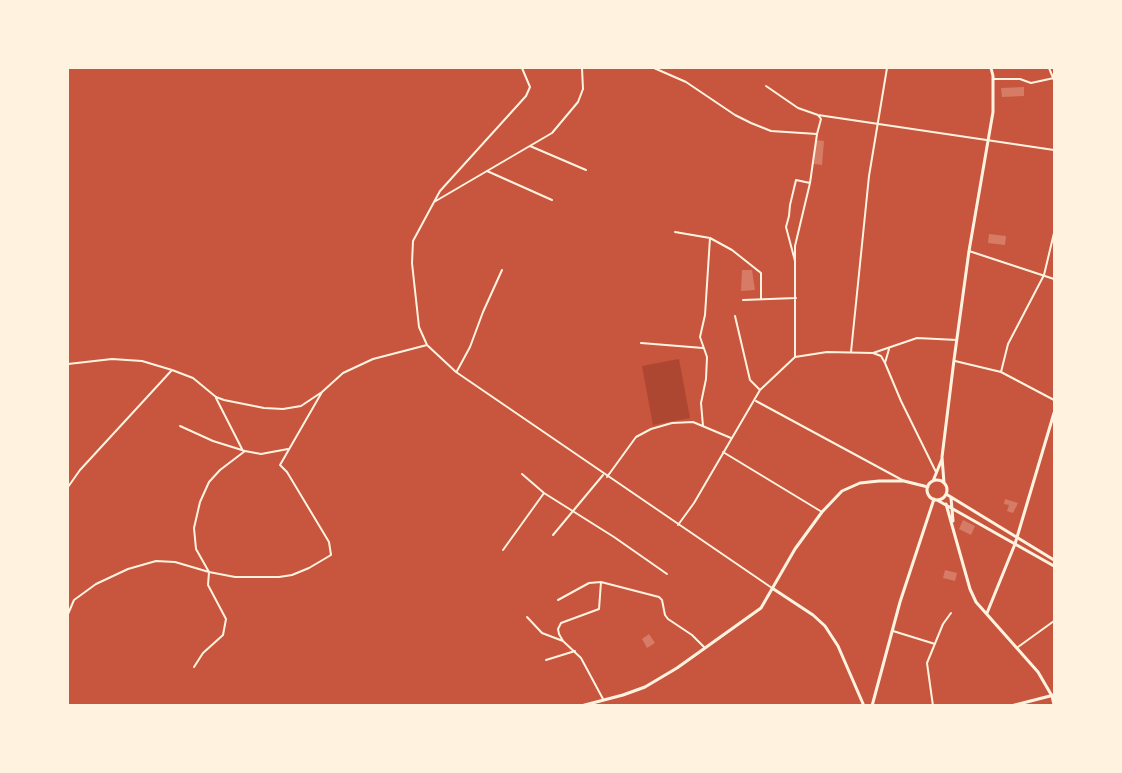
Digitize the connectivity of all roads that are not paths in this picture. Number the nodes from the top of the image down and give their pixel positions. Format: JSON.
{"nodes":[{"id":1,"x":522,"y":68,"type":"edge"},
{"id":2,"x":582,"y":68,"type":"edge"},
{"id":3,"x":654,"y":68,"type":"edge"},
{"id":4,"x":887,"y":68,"type":"edge"},
{"id":5,"x":991,"y":68,"type":"edge"},
{"id":6,"x":1049,"y":68,"type":"edge"},
{"id":7,"x":993,"y":79,"type":"junction"},
{"id":8,"x":1054,"y":79,"type":"edge"},
{"id":9,"x":766,"y":86,"type":"dead end"},
{"id":10,"x":818,"y":114,"type":"junction"},
{"id":11,"x":879,"y":122,"type":"junction"},
{"id":12,"x":817,"y":134,"type":"junction"},
{"id":13,"x":987,"y":138,"type":"junction"},
{"id":14,"x":530,"y":146,"type":"junction"},
{"id":15,"x":1054,"y":150,"type":"edge"},
{"id":16,"x":586,"y":170,"type":"dead end"},
{"id":17,"x":487,"y":171,"type":"junction"},
{"id":18,"x":810,"y":183,"type":"junction"},
{"id":19,"x":552,"y":200,"type":"dead end"},
{"id":20,"x":434,"y":202,"type":"junction"},
{"id":21,"x":675,"y":232,"type":"dead end"},
{"id":22,"x":1054,"y":233,"type":"edge"},
{"id":23,"x":710,"y":238,"type":"junction"},
{"id":24,"x":969,"y":251,"type":"junction"},
{"id":25,"x":796,"y":263,"type":"junction"},
{"id":26,"x":502,"y":270,"type":"dead end"},
{"id":27,"x":1044,"y":275,"type":"junction"},
{"id":28,"x":1054,"y":279,"type":"edge"},
{"id":29,"x":796,"y":298,"type":"junction"},
{"id":30,"x":761,"y":299,"type":"junction"},
{"id":31,"x":743,"y":300,"type":"dead end"},
{"id":32,"x":735,"y":316,"type":"dead end"},
{"id":33,"x":957,"y":340,"type":"junction"},
{"id":34,"x":641,"y":344,"type":"dead end"},
{"id":35,"x":427,"y":345,"type":"junction"},
{"id":36,"x":703,"y":348,"type":"junction"},
{"id":37,"x":889,"y":349,"type":"junction"},
{"id":38,"x":851,"y":352,"type":"junction"},
{"id":39,"x":873,"y":353,"type":"junction"},
{"id":40,"x":795,"y":357,"type":"junction"},
{"id":41,"x":954,"y":360,"type":"junction"},
{"id":42,"x":885,"y":363,"type":"junction"},
{"id":43,"x":68,"y":364,"type":"edge"},
{"id":44,"x":172,"y":370,"type":"junction"},
{"id":45,"x":456,"y":372,"type":"junction"},
{"id":46,"x":1001,"y":372,"type":"junction"},
{"id":47,"x":760,"y":390,"type":"junction"},
{"id":48,"x":322,"y":392,"type":"junction"},
{"id":49,"x":216,"y":397,"type":"junction"},
{"id":50,"x":755,"y":400,"type":"junction"},
{"id":51,"x":1054,"y":400,"type":"edge"},
{"id":52,"x":1054,"y":413,"type":"edge"},
{"id":53,"x":180,"y":426,"type":"dead end"},
{"id":54,"x":703,"y":426,"type":"junction"},
{"id":55,"x":731,"y":438,"type":"junction"},
{"id":56,"x":289,"y":448,"type":"junction"},
{"id":57,"x":243,"y":450,"type":"junction"},
{"id":58,"x":723,"y":452,"type":"junction"},
{"id":59,"x":942,"y":457,"type":"junction"},
{"id":60,"x":936,"y":472,"type":"junction"},
{"id":61,"x":522,"y":474,"type":"dead end"},
{"id":62,"x":604,"y":474,"type":"junction"},
{"id":63,"x":608,"y":477,"type":"junction"},
{"id":64,"x":904,"y":481,"type":"junction"},
{"id":65,"x":933,"y":481,"type":"junction"},
{"id":66,"x":944,"y":483,"type":"junction"},
{"id":67,"x":68,"y":487,"type":"edge"},
{"id":68,"x":927,"y":487,"type":"junction"},
{"id":69,"x":544,"y":493,"type":"junction"},
{"id":70,"x":946,"y":494,"type":"junction"},
{"id":71,"x":951,"y":498,"type":"junction"},
{"id":72,"x":936,"y":500,"type":"junction"},
{"id":73,"x":946,"y":504,"type":"junction"},
{"id":74,"x":953,"y":508,"type":"junction"},
{"id":75,"x":573,"y":511,"type":"junction"},
{"id":76,"x":822,"y":512,"type":"junction"},
{"id":77,"x":953,"y":523,"type":"junction"},
{"id":78,"x":678,"y":525,"type":"junction"},
{"id":79,"x":553,"y":535,"type":"dead end"},
{"id":80,"x":1016,"y":538,"type":"junction"},
{"id":81,"x":1015,"y":544,"type":"junction"},
{"id":82,"x":502,"y":550,"type":"dead end"},
{"id":83,"x":1054,"y":560,"type":"edge"},
{"id":84,"x":1054,"y":566,"type":"edge"},
{"id":85,"x":209,"y":572,"type":"junction"},
{"id":86,"x":667,"y":574,"type":"dead end"},
{"id":87,"x":601,"y":582,"type":"junction"},
{"id":88,"x":772,"y":588,"type":"junction"},
{"id":89,"x":68,"y":598,"type":"edge"},
{"id":90,"x":74,"y":600,"type":"junction"},
{"id":91,"x":558,"y":600,"type":"dead end"},
{"id":92,"x":951,"y":613,"type":"dead end"},
{"id":93,"x":68,"y":614,"type":"edge"},
{"id":94,"x":987,"y":614,"type":"junction"},
{"id":95,"x":527,"y":617,"type":"dead end"},
{"id":96,"x":1054,"y":621,"type":"edge"},
{"id":97,"x":893,"y":631,"type":"junction"},
{"id":98,"x":563,"y":641,"type":"junction"},
{"id":99,"x":935,"y":644,"type":"junction"},
{"id":100,"x":1018,"y":647,"type":"junction"},
{"id":101,"x":705,"y":648,"type":"junction"},
{"id":102,"x":575,"y":651,"type":"junction"},
{"id":103,"x":546,"y":660,"type":"dead end"},
{"id":104,"x":194,"y":666,"type":"dead end"},
{"id":105,"x":1053,"y":695,"type":"edge"},
{"id":106,"x":603,"y":699,"type":"junction"},
{"id":107,"x":581,"y":705,"type":"edge"},
{"id":108,"x":864,"y":705,"type":"edge"},
{"id":109,"x":872,"y":705,"type":"edge"},
{"id":110,"x":933,"y":705,"type":"edge"},
{"id":111,"x":1011,"y":705,"type":"edge"},
{"id":112,"x":1054,"y":705,"type":"edge"}],
"edges":[{"from":1,"to":20,"type":"street"},
{"from":2,"to":14,"type":"street"},
{"from":3,"to":12,"type":"street"},
{"from":4,"to":11,"type":"street"},
{"from":5,"to":7,"type":"street"},
{"from":6,"to":8,"type":"street"},
{"from":7,"to":8,"type":"street"},
{"from":7,"to":13,"type":"street"},
{"from":9,"to":10,"type":"street"},
{"from":10,"to":11,"type":"street"},
{"from":10,"to":12,"type":"street"},
{"from":11,"to":13,"type":"street"},
{"from":11,"to":38,"type":"street"},
{"from":12,"to":18,"type":"street"},
{"from":13,"to":15,"type":"street"},
{"from":13,"to":24,"type":"street"},
{"from":14,"to":16,"type":"street"},
{"from":14,"to":17,"type":"street"},
{"from":17,"to":19,"type":"street"},
{"from":17,"to":20,"type":"street"},
{"from":18,"to":25,"type":"street"},
{"from":18,"to":25,"type":"street"},
{"from":20,"to":35,"type":"street"},
{"from":21,"to":23,"type":"street"},
{"from":22,"to":27,"type":"street"},
{"from":23,"to":30,"type":"street"},
{"from":23,"to":36,"type":"street"},
{"from":24,"to":27,"type":"street"},
{"from":24,"to":33,"type":"street"},
{"from":25,"to":29,"type":"street"},
{"from":26,"to":45,"type":"street"},
{"from":27,"to":28,"type":"street"},
{"from":27,"to":46,"type":"street"},
{"from":29,"to":30,"type":"street"},
{"from":29,"to":40,"type":"street"},
{"from":30,"to":31,"type":"street"},
{"from":32,"to":47,"type":"street"},
{"from":33,"to":37,"type":"street"},
{"from":33,"to":41,"type":"street"},
{"from":34,"to":36,"type":"street"},
{"from":35,"to":45,"type":"street"},
{"from":35,"to":48,"type":"street"},
{"from":36,"to":54,"type":"street"},
{"from":37,"to":39,"type":"street"},
{"from":37,"to":42,"type":"street"},
{"from":38,"to":39,"type":"street"},
{"from":38,"to":40,"type":"street"},
{"from":39,"to":42,"type":"street"},
{"from":40,"to":47,"type":"street"},
{"from":41,"to":46,"type":"street"},
{"from":41,"to":59,"type":"street"},
{"from":42,"to":60,"type":"street"},
{"from":43,"to":44,"type":"street"},
{"from":44,"to":49,"type":"street"},
{"from":44,"to":67,"type":"street"},
{"from":45,"to":62,"type":"street"},
{"from":46,"to":51,"type":"street"},
{"from":47,"to":50,"type":"street"},
{"from":48,"to":49,"type":"street"},
{"from":48,"to":56,"type":"street"},
{"from":49,"to":57,"type":"street"},
{"from":50,"to":55,"type":"street"},
{"from":50,"to":64,"type":"street"},
{"from":52,"to":80,"type":"street"},
{"from":53,"to":57,"type":"street"},
{"from":54,"to":55,"type":"street"},
{"from":54,"to":63,"type":"street"},
{"from":55,"to":58,"type":"street"},
{"from":56,"to":57,"type":"street"},
{"from":56,"to":85,"type":"street"},
{"from":57,"to":85,"type":"street"},
{"from":58,"to":76,"type":"street"},
{"from":58,"to":78,"type":"street"},
{"from":59,"to":60,"type":"street"},
{"from":59,"to":66,"type":"street"},
{"from":60,"to":65,"type":"street"},
{"from":61,"to":69,"type":"street"},
{"from":62,"to":63,"type":"street"},
{"from":62,"to":75,"type":"street"},
{"from":63,"to":78,"type":"street"},
{"from":64,"to":68,"type":"street"},
{"from":64,"to":76,"type":"street"},
{"from":65,"to":66,"type":"street"},
{"from":65,"to":68,"type":"street"},
{"from":66,"to":70,"type":"street"},
{"from":68,"to":72,"type":"street"},
{"from":69,"to":75,"type":"street"},
{"from":69,"to":82,"type":"street"},
{"from":70,"to":71,"type":"street"},
{"from":70,"to":72,"type":"street"},
{"from":71,"to":74,"type":"street"},
{"from":71,"to":80,"type":"street"},
{"from":72,"to":73,"type":"street"},
{"from":72,"to":97,"type":"street"},
{"from":73,"to":74,"type":"street"},
{"from":73,"to":77,"type":"street"},
{"from":74,"to":77,"type":"street"},
{"from":74,"to":81,"type":"street"},
{"from":75,"to":79,"type":"street"},
{"from":75,"to":86,"type":"street"},
{"from":76,"to":88,"type":"street"},
{"from":77,"to":94,"type":"street"},
{"from":78,"to":88,"type":"street"},
{"from":80,"to":81,"type":"street"},
{"from":80,"to":83,"type":"street"},
{"from":81,"to":84,"type":"street"},
{"from":81,"to":94,"type":"street"},
{"from":85,"to":90,"type":"street"},
{"from":85,"to":104,"type":"street"},
{"from":87,"to":91,"type":"street"},
{"from":87,"to":98,"type":"street"},
{"from":87,"to":101,"type":"street"},
{"from":88,"to":101,"type":"street"},
{"from":88,"to":108,"type":"street"},
{"from":89,"to":90,"type":"street"},
{"from":90,"to":93,"type":"street"},
{"from":92,"to":99,"type":"street"},
{"from":94,"to":100,"type":"street"},
{"from":95,"to":98,"type":"street"},
{"from":96,"to":100,"type":"street"},
{"from":97,"to":99,"type":"street"},
{"from":97,"to":109,"type":"street"},
{"from":98,"to":102,"type":"street"},
{"from":99,"to":110,"type":"street"},
{"from":100,"to":105,"type":"street"},
{"from":101,"to":106,"type":"street"},
{"from":102,"to":103,"type":"street"},
{"from":102,"to":106,"type":"street"},
{"from":105,"to":111,"type":"street"},
{"from":105,"to":112,"type":"street"},
{"from":106,"to":107,"type":"street"}]}
